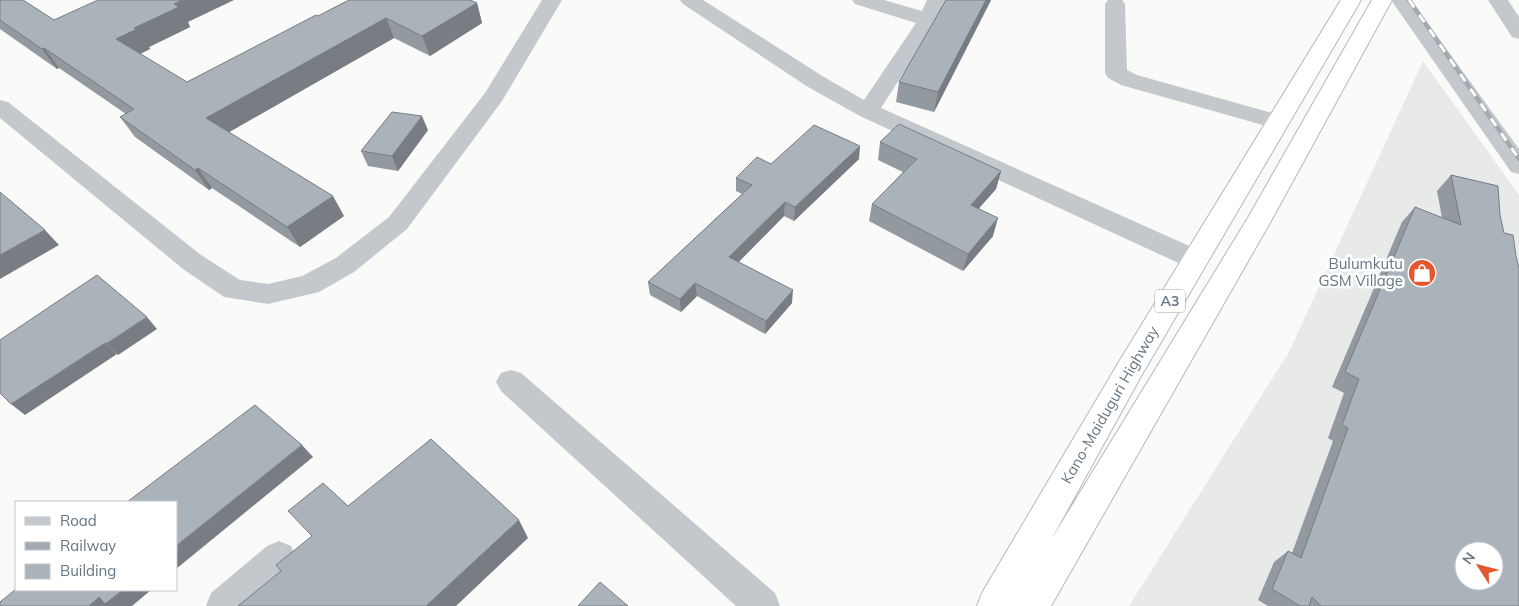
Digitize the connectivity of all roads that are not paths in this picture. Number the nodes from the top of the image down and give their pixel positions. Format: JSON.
{"nodes":[{"id":1,"x":552,"y":0,"type":"edge"},
{"id":2,"x":690,"y":0,"type":"edge"},
{"id":3,"x":862,"y":0,"type":"edge"},
{"id":4,"x":937,"y":0,"type":"edge"},
{"id":5,"x":1351,"y":0,"type":"edge"},
{"id":6,"x":1382,"y":0,"type":"edge"},
{"id":7,"x":1401,"y":0,"type":"edge"},
{"id":8,"x":1498,"y":0,"type":"edge"},
{"id":9,"x":1115,"y":4,"type":"dead end"},
{"id":10,"x":927,"y":21,"type":"junction"},
{"id":11,"x":1519,"y":33,"type":"edge"},
{"id":12,"x":0,"y":108,"type":"edge"},
{"id":13,"x":868,"y":111,"type":"junction"},
{"id":14,"x":1278,"y":122,"type":"junction"},
{"id":15,"x":1519,"y":166,"type":"edge"},
{"id":16,"x":1196,"y":260,"type":"junction"},
{"id":17,"x":511,"y":382,"type":"dead end"},
{"id":18,"x":280,"y":558,"type":"dead end"},
{"id":19,"x":224,"y":606,"type":"edge"},
{"id":20,"x":762,"y":606,"type":"edge"},
{"id":21,"x":995,"y":606,"type":"edge"},
{"id":22,"x":1032,"y":606,"type":"edge"}],
"edges":[{"from":1,"to":12,"type":"street"},
{"from":2,"to":13,"type":"street"},
{"from":3,"to":10,"type":"street"},
{"from":4,"to":10,"type":"street"},
{"from":5,"to":14,"type":"highway","name":"Kano-Maiduguri Highway","number":"A3"},
{"from":6,"to":22,"type":"highway","number":"A3"},
{"from":7,"to":15,"type":"street"},
{"from":8,"to":11,"type":"street"},
{"from":9,"to":14,"type":"street"},
{"from":10,"to":13,"type":"street"},
{"from":13,"to":16,"type":"street"},
{"from":14,"to":16,"type":"highway","name":"Kano-Maiduguri Highway","number":"A3"},
{"from":16,"to":21,"type":"highway","name":"Kano-Maiduguri Highway","number":"A3"},
{"from":17,"to":20,"type":"street"},
{"from":18,"to":19,"type":"street"}]}
